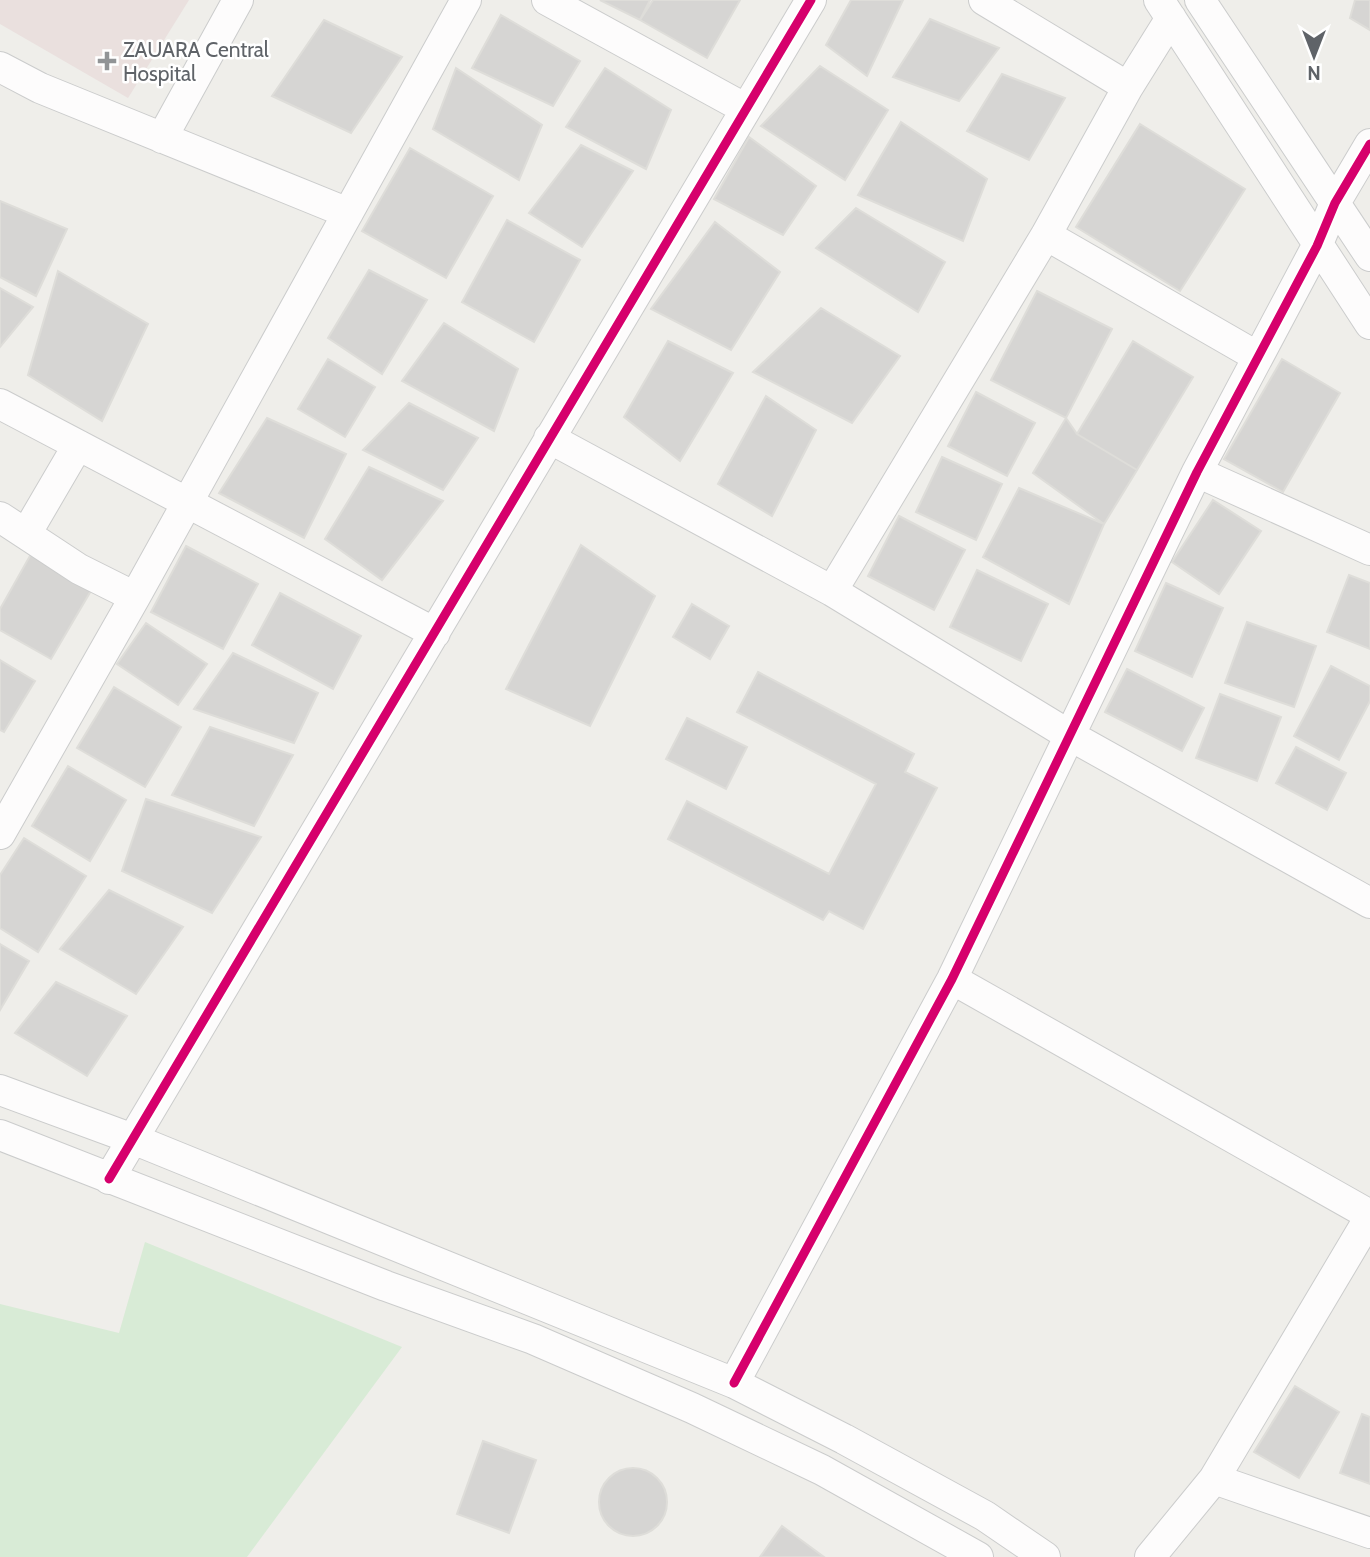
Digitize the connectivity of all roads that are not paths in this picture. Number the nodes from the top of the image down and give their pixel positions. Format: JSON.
{"nodes":[{"id":1,"x":239,"y":0,"type":"edge"},
{"id":2,"x":466,"y":0,"type":"edge"},
{"id":3,"x":547,"y":0,"type":"edge"},
{"id":4,"x":811,"y":0,"type":"edge"},
{"id":5,"x":984,"y":0,"type":"edge"},
{"id":6,"x":1200,"y":0,"type":"edge"},
{"id":7,"x":1165,"y":9,"type":"edge"},
{"id":8,"x":0,"y":67,"type":"edge"},
{"id":9,"x":1128,"y":86,"type":"junction"},
{"id":10,"x":746,"y":109,"type":"junction"},
{"id":11,"x":162,"y":138,"type":"junction"},
{"id":12,"x":1370,"y":144,"type":"edge"},
{"id":13,"x":1335,"y":203,"type":"junction"},
{"id":14,"x":348,"y":213,"type":"junction"},
{"id":15,"x":1045,"y":234,"type":"junction"},
{"id":16,"x":1317,"y":246,"type":"junction"},
{"id":17,"x":1370,"y":256,"type":"edge"},
{"id":18,"x":1370,"y":324,"type":"edge"},
{"id":19,"x":1258,"y":357,"type":"junction"},
{"id":20,"x":0,"y":404,"type":"edge"},
{"id":21,"x":549,"y":438,"type":"junction"},
{"id":22,"x":78,"y":445,"type":"junction"},
{"id":23,"x":1197,"y":471,"type":"junction"},
{"id":24,"x":187,"y":502,"type":"junction"},
{"id":25,"x":0,"y":517,"type":"edge"},
{"id":26,"x":26,"y":534,"type":"junction"},
{"id":27,"x":1370,"y":550,"type":"edge"},
{"id":28,"x":832,"y":591,"type":"junction"},
{"id":29,"x":135,"y":597,"type":"junction"},
{"id":30,"x":435,"y":633,"type":"junction"},
{"id":31,"x":1069,"y":735,"type":"junction"},
{"id":32,"x":2,"y":826,"type":"edge"},
{"id":33,"x":1370,"y":903,"type":"edge"},
{"id":34,"x":952,"y":979,"type":"junction"},
{"id":35,"x":0,"y":1090,"type":"edge"},
{"id":36,"x":0,"y":1135,"type":"edge"},
{"id":37,"x":133,"y":1139,"type":"junction"},
{"id":38,"x":109,"y":1179,"type":"junction"},
{"id":39,"x":1370,"y":1216,"type":"edge"},
{"id":40,"x":1360,"y":1253,"type":"edge"},
{"id":41,"x":734,"y":1383,"type":"junction"},
{"id":42,"x":1214,"y":1479,"type":"junction"},
{"id":43,"x":1370,"y":1533,"type":"edge"},
{"id":44,"x":978,"y":1557,"type":"edge"},
{"id":45,"x":1045,"y":1557,"type":"edge"},
{"id":46,"x":1150,"y":1557,"type":"edge"}],
"edges":[{"from":1,"to":11,"type":"street"},
{"from":2,"to":14,"type":"street"},
{"from":3,"to":10,"type":"street"},
{"from":4,"to":10,"type":"street"},
{"from":5,"to":9,"type":"street"},
{"from":6,"to":13,"type":"street"},
{"from":7,"to":9,"type":"street"},
{"from":7,"to":16,"type":"street"},
{"from":8,"to":11,"type":"street"},
{"from":9,"to":15,"type":"street"},
{"from":10,"to":21,"type":"street"},
{"from":11,"to":14,"type":"street"},
{"from":12,"to":13,"type":"street"},
{"from":13,"to":16,"type":"street"},
{"from":13,"to":17,"type":"street"},
{"from":14,"to":24,"type":"street"},
{"from":15,"to":19,"type":"street"},
{"from":15,"to":28,"type":"street"},
{"from":16,"to":18,"type":"street"},
{"from":16,"to":19,"type":"street"},
{"from":19,"to":23,"type":"street"},
{"from":20,"to":22,"type":"street"},
{"from":21,"to":28,"type":"street"},
{"from":21,"to":30,"type":"street"},
{"from":22,"to":24,"type":"street"},
{"from":22,"to":26,"type":"street"},
{"from":23,"to":27,"type":"street"},
{"from":23,"to":31,"type":"street"},
{"from":24,"to":29,"type":"street"},
{"from":24,"to":30,"type":"street"},
{"from":25,"to":26,"type":"street"},
{"from":26,"to":29,"type":"street"},
{"from":28,"to":31,"type":"street"},
{"from":29,"to":32,"type":"street"},
{"from":30,"to":37,"type":"street"},
{"from":31,"to":33,"type":"street"},
{"from":31,"to":34,"type":"street"},
{"from":34,"to":39,"type":"street"},
{"from":34,"to":41,"type":"street"},
{"from":35,"to":37,"type":"street"},
{"from":36,"to":38,"type":"street"},
{"from":37,"to":38,"type":"street"},
{"from":37,"to":41,"type":"street"},
{"from":38,"to":44,"type":"street"},
{"from":39,"to":40,"type":"street"},
{"from":40,"to":42,"type":"street"},
{"from":41,"to":45,"type":"street"},
{"from":42,"to":43,"type":"street"},
{"from":42,"to":46,"type":"street"}]}
